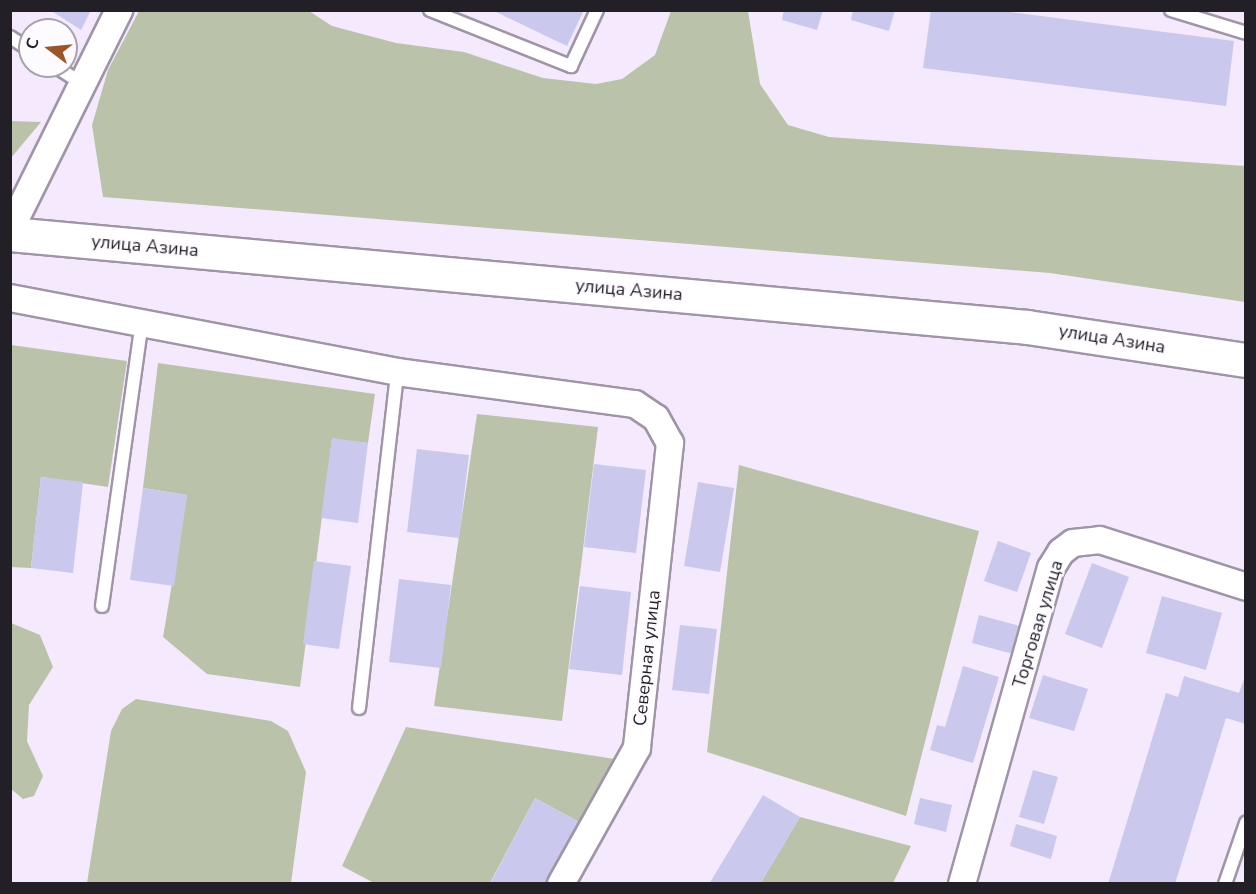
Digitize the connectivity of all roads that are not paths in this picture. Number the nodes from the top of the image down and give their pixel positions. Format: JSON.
{"nodes":[{"id":1,"x":119,"y":10,"type":"edge"},
{"id":2,"x":430,"y":10,"type":"edge"},
{"id":3,"x":597,"y":10,"type":"edge"},
{"id":4,"x":1171,"y":10,"type":"edge"},
{"id":5,"x":1245,"y":33,"type":"edge"},
{"id":6,"x":74,"y":78,"type":"edge"},
{"id":7,"x":83,"y":84,"type":"junction"},
{"id":8,"x":10,"y":230,"type":"edge"},
{"id":9,"x":10,"y":234,"type":"edge"},
{"id":10,"x":10,"y":298,"type":"edge"},
{"id":11,"x":142,"y":320,"type":"junction"},
{"id":12,"x":1245,"y":360,"type":"edge"},
{"id":13,"x":398,"y":372,"type":"junction"},
{"id":14,"x":1245,"y":587,"type":"edge"},
{"id":15,"x":102,"y":606,"type":"dead end"},
{"id":16,"x":359,"y":708,"type":"dead end"},
{"id":17,"x":1245,"y":823,"type":"edge"},
{"id":18,"x":561,"y":884,"type":"edge"},
{"id":19,"x":962,"y":884,"type":"edge"},
{"id":20,"x":1225,"y":884,"type":"edge"}],
"edges":[{"from":1,"to":7,"type":"street"},
{"from":2,"to":3,"type":"lane"},
{"from":4,"to":5,"type":"lane"},
{"from":6,"to":7,"type":"lane"},
{"from":7,"to":8,"type":"street"},
{"from":9,"to":12,"type":"main road","name":"улица Азина"},
{"from":10,"to":11,"type":"street"},
{"from":11,"to":13,"type":"street"},
{"from":11,"to":15,"type":"lane"},
{"from":13,"to":16,"type":"lane"},
{"from":13,"to":18,"type":"street","name":"Северная улица"},
{"from":14,"to":19,"type":"street","name":"Торговая улица"},
{"from":17,"to":20,"type":"lane"}]}
